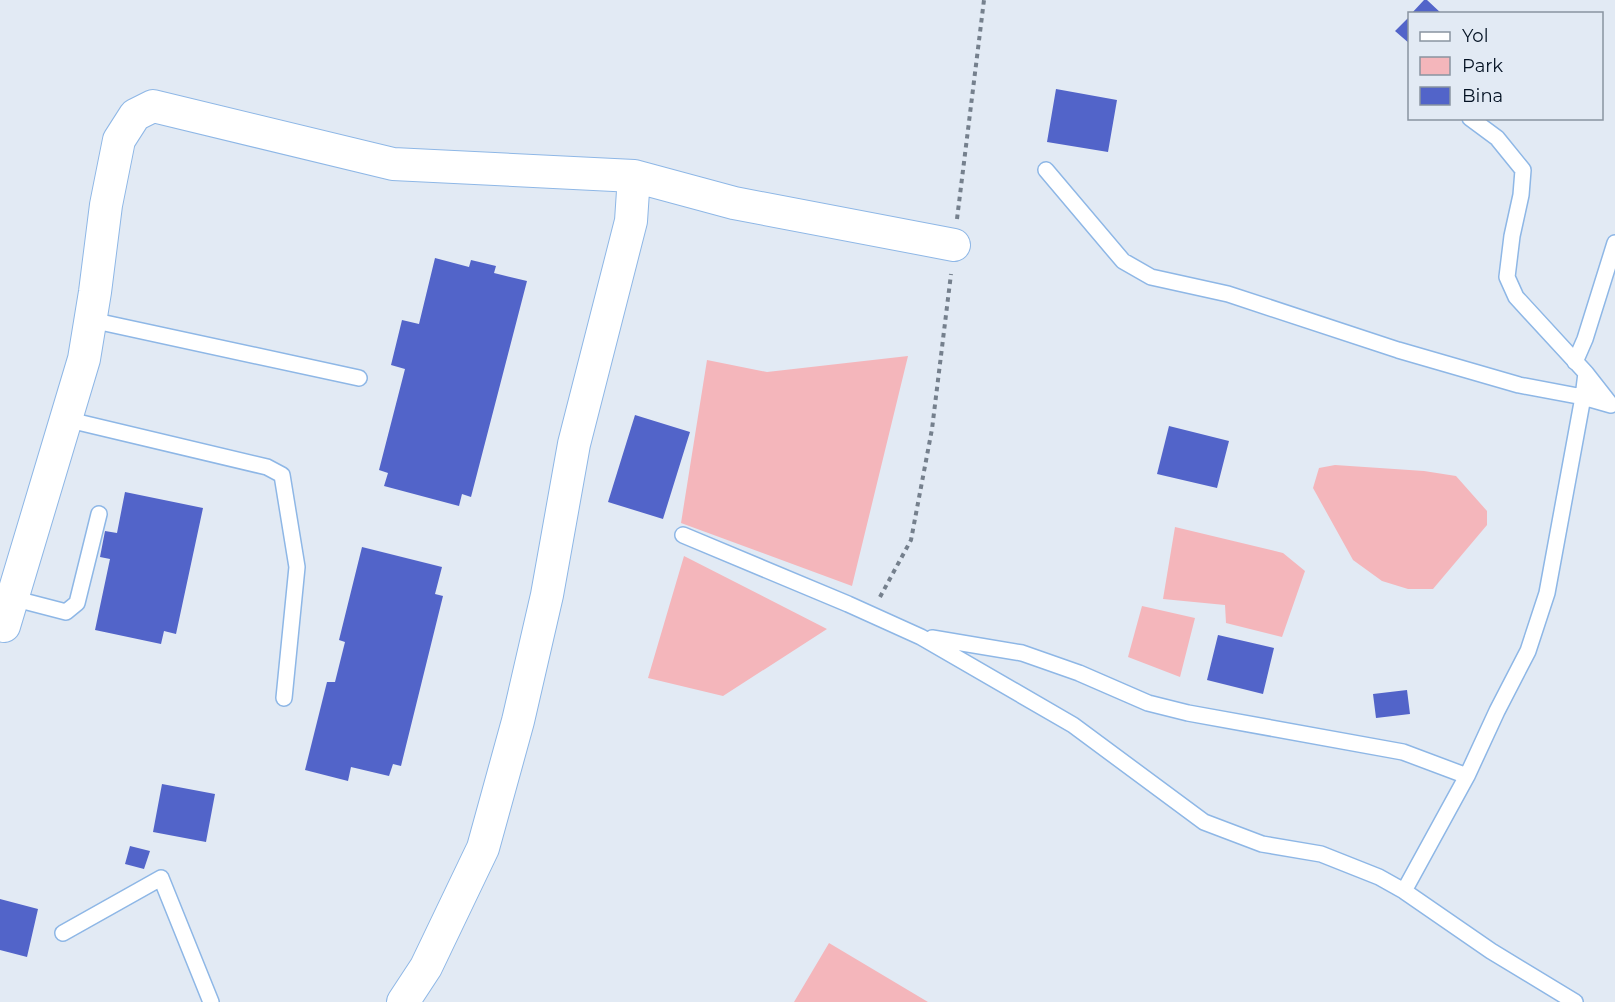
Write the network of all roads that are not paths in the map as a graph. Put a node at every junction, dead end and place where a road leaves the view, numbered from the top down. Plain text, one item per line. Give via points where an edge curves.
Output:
1 (1473, 120) edge
2 (1046, 170) dead end
3 (634, 176) junction
4 (1615, 243) edge
5 (954, 245) road end
6 (90, 320) junction
7 (1575, 362) junction
8 (1586, 373) junction
9 (359, 378) dead end
10 (1583, 397) junction
11 (1613, 407) edge
12 (65, 419) junction
13 (99, 514) dead end
14 (683, 535) dead end
15 (5, 607) edge
16 (921, 637) junction
17 (284, 698) dead end
18 (1467, 776) junction
19 (1404, 891) junction
20 (63, 933) dead end
21 (211, 1002) edge
22 (403, 1002) edge
23 (1575, 1002) edge

1 - 7 lane via 1497,138 1523,170 1507,277 1516,297
2 - 10 lane via 1123,261 1151,277 1228,294 1519,385
3 - 5 street via 734,203
3 - 6 street via 393,164 153,106 135,115 119,140
3 - 22 street via 631,221 574,444 547,595 483,848 426,967
4 - 7 lane
6 - 9 lane
6 - 12 street via 84,359
7 - 8 lane
8 - 10 lane
8 - 11 lane
10 - 11 lane
10 - 18 lane via 1547,593 1528,651
12 - 15 street
12 - 17 lane via 267,467 282,476 297,567
13 - 15 lane via 77,603 66,612
14 - 16 lane
16 - 18 lane via 1022,653 1148,703 1403,752
16 - 19 lane via 1073,725 1204,822 1262,844 1321,854
18 - 19 lane
19 - 23 lane
20 - 21 lane via 161,878

